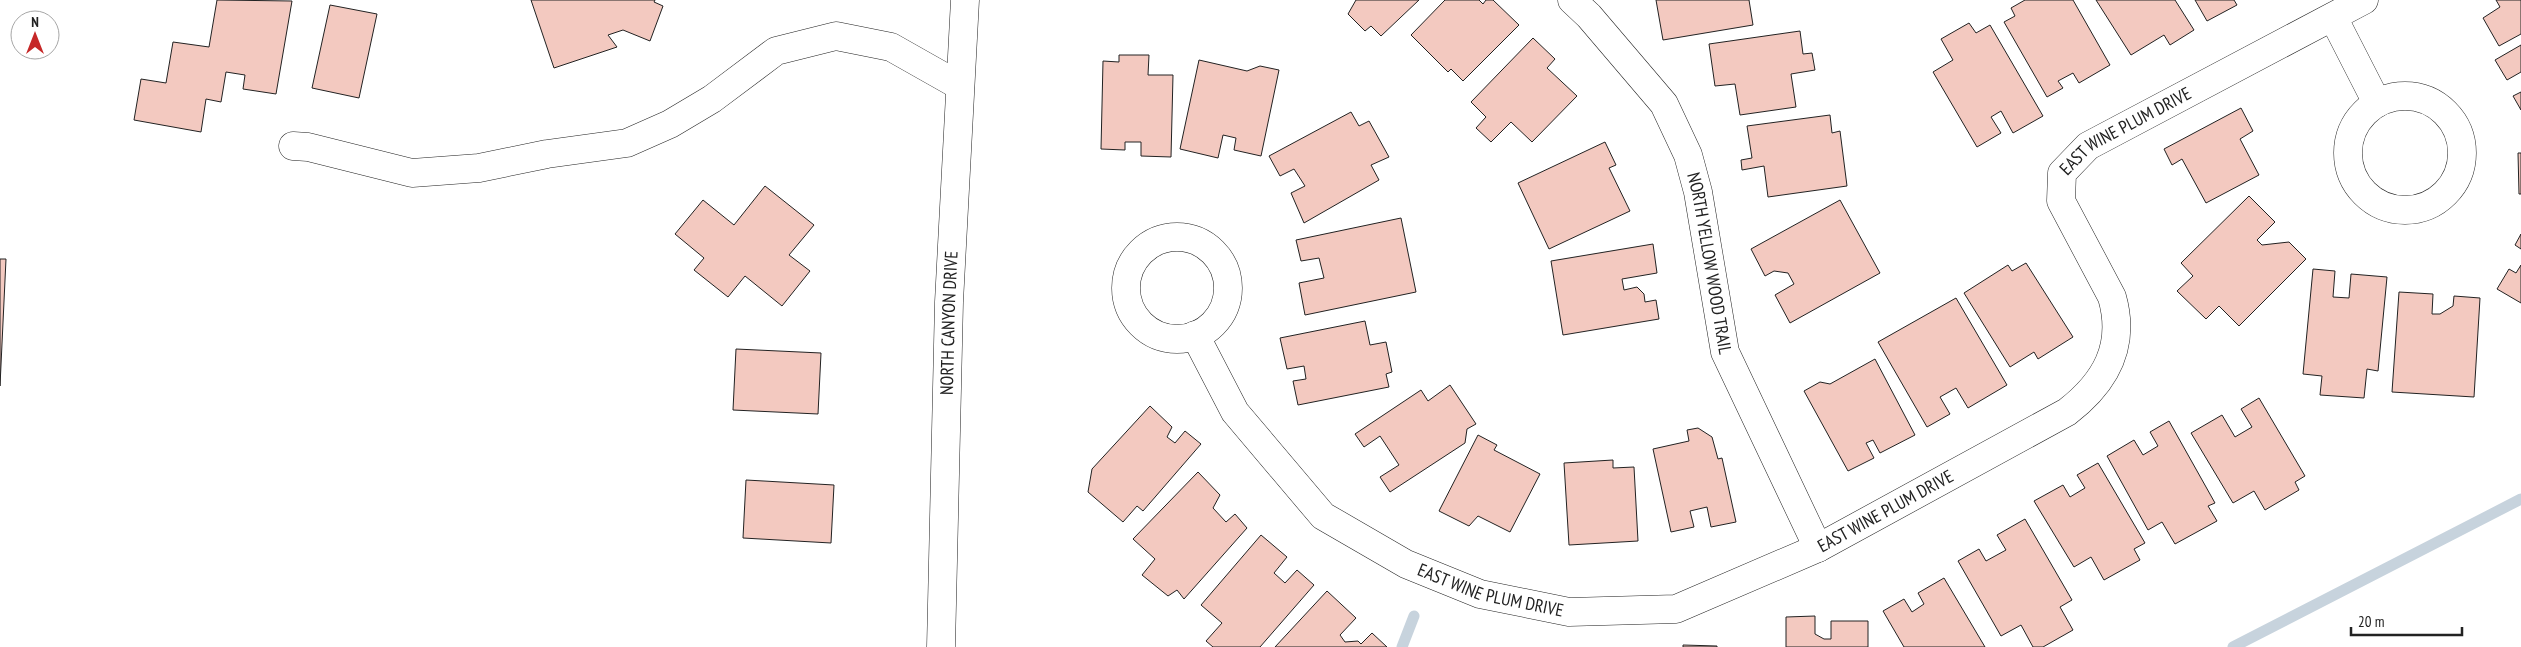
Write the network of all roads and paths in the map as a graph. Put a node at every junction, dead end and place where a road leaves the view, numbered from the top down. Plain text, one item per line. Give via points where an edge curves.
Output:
1 (965, 0) edge
2 (1572, 0) edge
3 (2364, 0) edge
4 (2333, 17) junction
5 (960, 86) junction
6 (2377, 103) junction
7 (293, 146) dead end
8 (1195, 336) dead end
9 (1818, 548) junction
10 (941, 647) edge

1 - 5 street, NORTH CANYON DRIVE
2 - 9 street, NORTH YELLOW WOOD TRAIL via 1664,104 1688,155 1698,192 1725,352
3 - 4 street, EAST WINE PLUM DRIVE
4 - 6 street
4 - 9 street, EAST WINE PLUM DRIVE via 2088,146 2062,173 2060,201 2112,297 2116,311 2109,366 2085,398 2067,412
5 - 7 street via 891,47 836,36 776,51 712,99 670,124 627,143 479,168 412,173
5 - 10 street, NORTH CANYON DRIVE via 949,302
6 - 6 street via 2362,115 2351,132 2347,152 2350,171 2360,189 2374,202 2393,210 2413,210 2432,204 2448,192 2457,179 2462,163 2458,132 2439,107 2424,99 2392,97
8 - 9 street, EAST WINE PLUM DRIVE via 1235,412 1323,516 1406,564 1480,594 1569,612 1676,609

